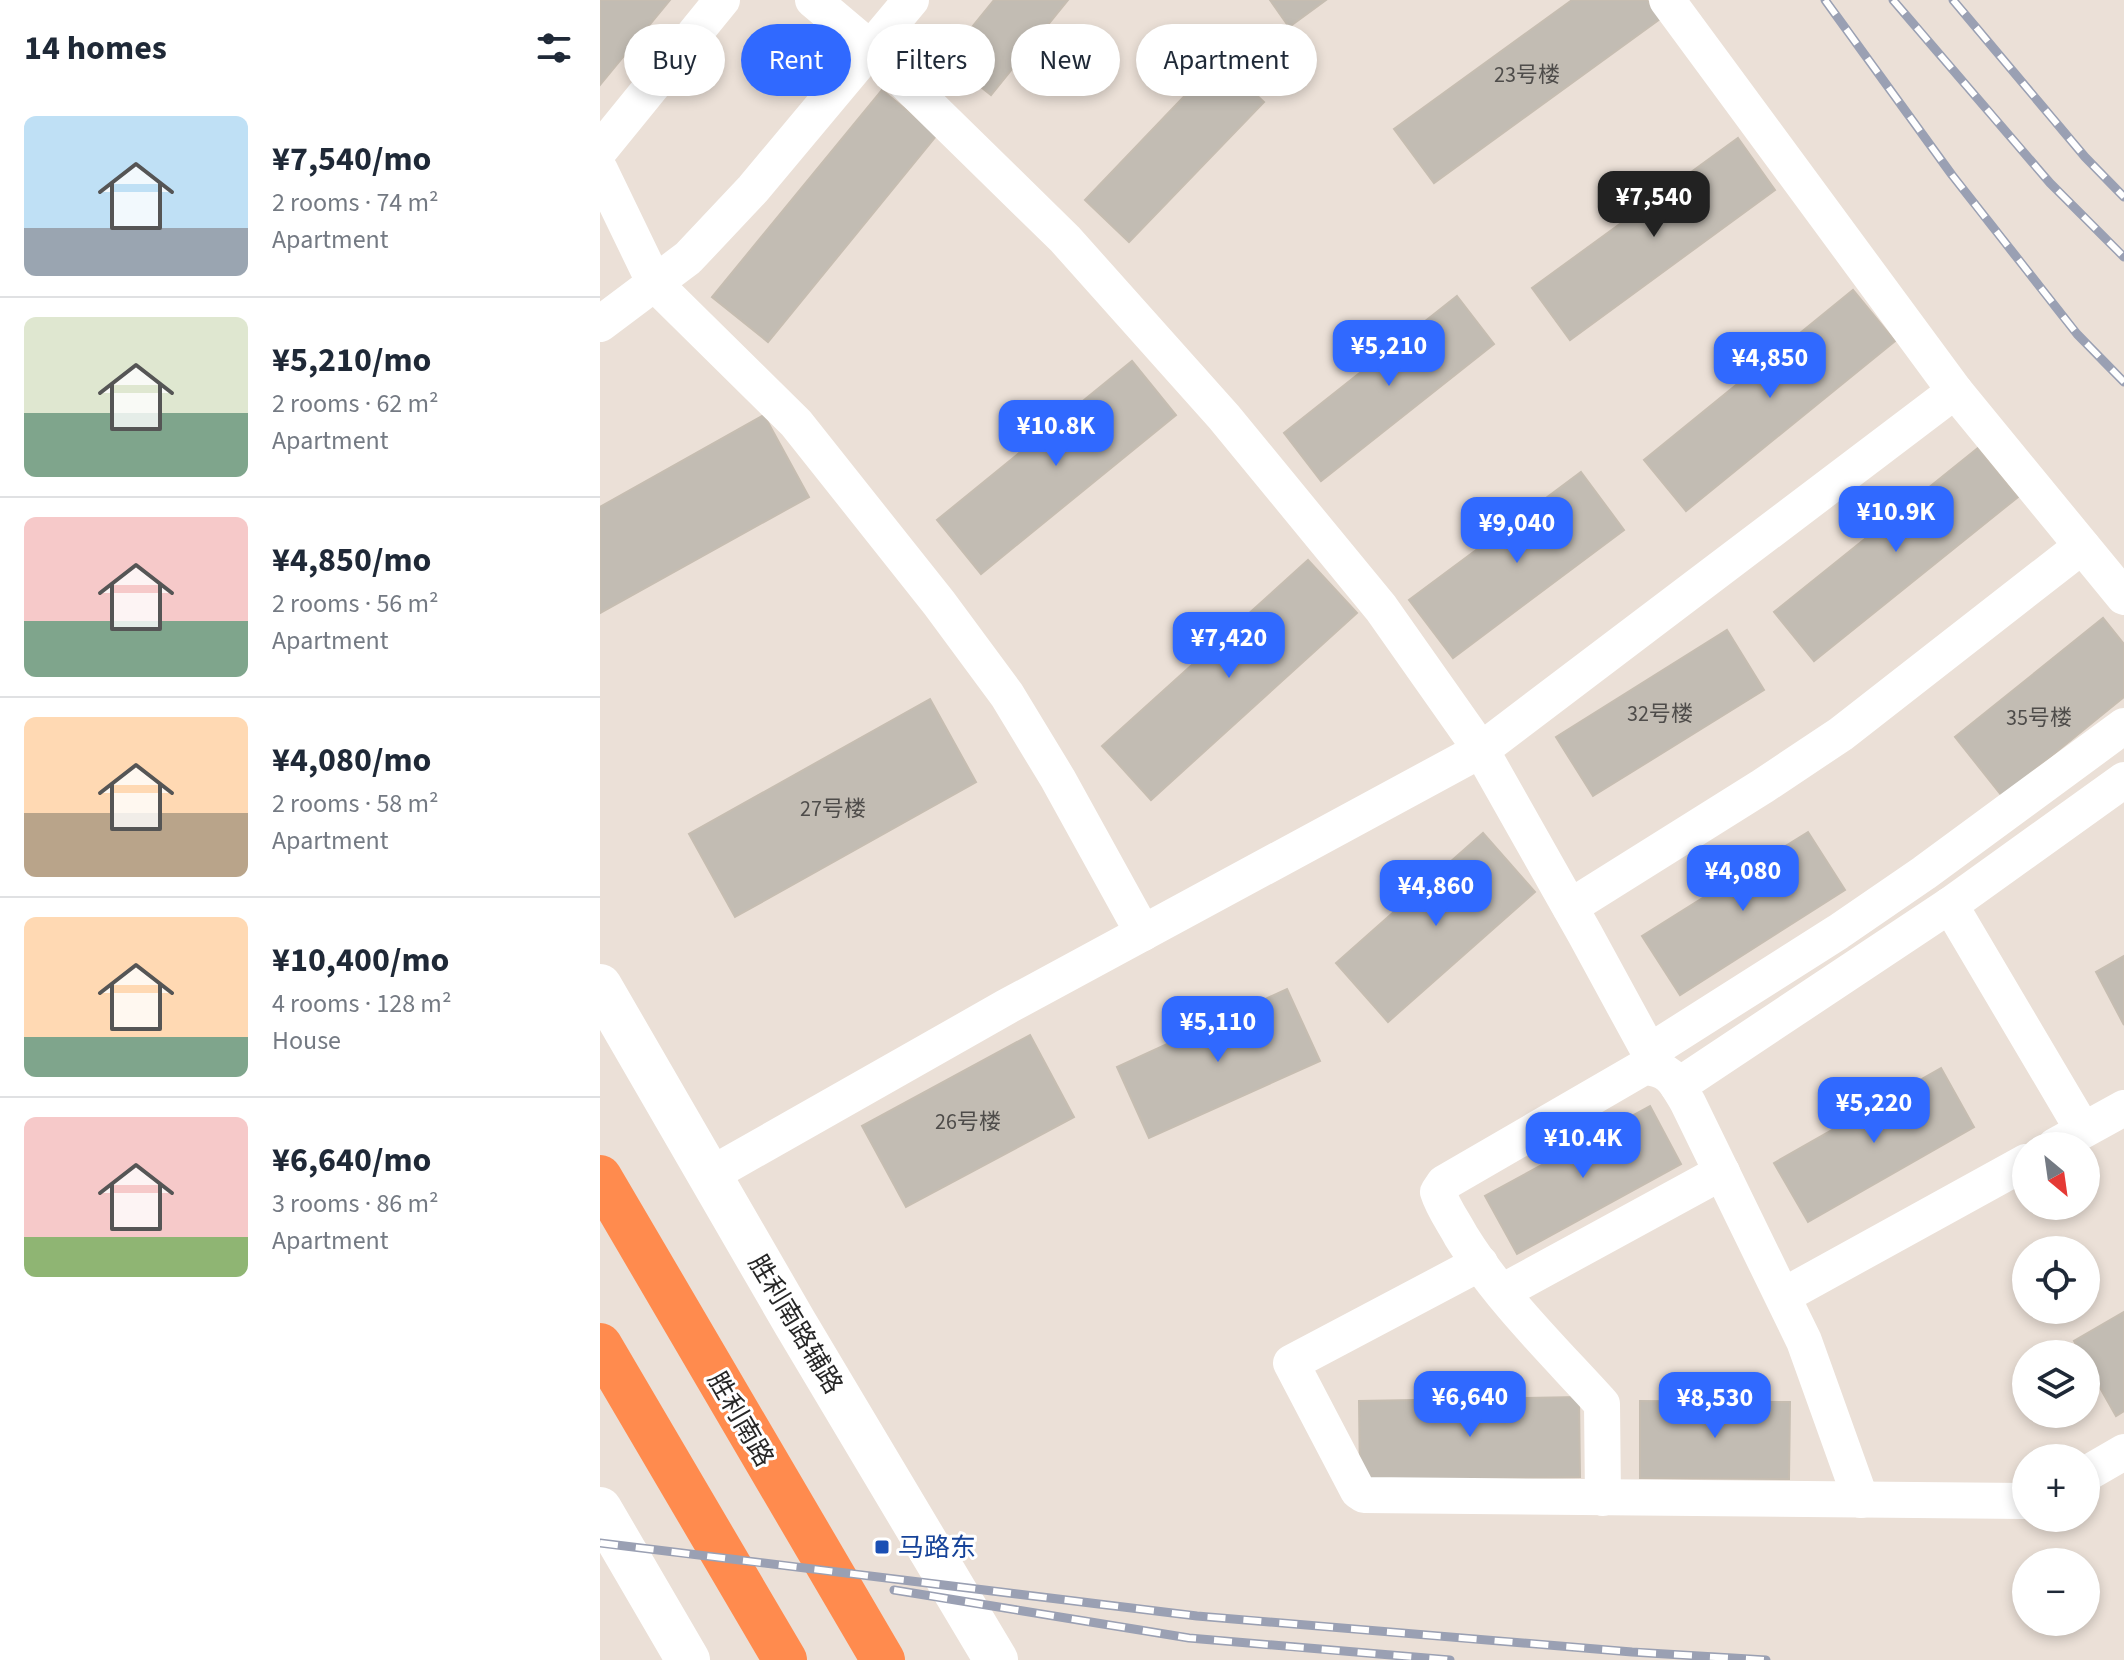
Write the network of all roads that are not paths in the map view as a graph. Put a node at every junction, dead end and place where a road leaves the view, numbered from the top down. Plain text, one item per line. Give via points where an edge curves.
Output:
1 (722, 0) edge
2 (813, 0) edge
3 (911, 0) edge
4 (1667, 0) edge
5 (890, 24) edge
6 (867, 45) edge
7 (867, 52) edge
8 (919, 96) edge
9 (600, 150) edge
10 (600, 170) edge
11 (655, 284) junction
12 (600, 324) edge
13 (1955, 391) junction
14 (2082, 546) junction
15 (2124, 597) edge
16 (2124, 726) edge
17 (1481, 750) junction
18 (2124, 780) edge
19 (1950, 905) junction
20 (1570, 907) junction
21 (1143, 933) junction
22 (600, 986) edge
23 (1662, 1069) junction
24 (2124, 1108) edge
25 (2066, 1132) edge
26 (2080, 1132) edge
27 (2012, 1170) edge
28 (1722, 1172) junction
29 (710, 1175) junction
30 (600, 1177) edge
31 (1480, 1263) junction
32 (1502, 1292) junction
33 (1783, 1296) junction
34 (600, 1345) edge
35 (2124, 1452) edge
36 (2100, 1466) edge
37 (1603, 1498) junction
38 (1861, 1500) junction
39 (2012, 1501) edge
40 (600, 1509) edge
41 (688, 1660) edge
42 (785, 1660) edge
43 (883, 1660) edge
44 (996, 1660) edge

1 - 9 street
2 - 6 street
3 - 5 street
4 - 13 street
7 - 11 street via 753,189 688,258
8 - 17 street via 1065,239 1224,417 1381,608
10 - 11 street
11 - 12 street
11 - 21 street via 796,423 939,603 1007,695
13 - 14 street
13 - 17 street
14 - 15 street
14 - 20 street via 1841,734
16 - 23 street via 1838,932
17 - 20 street
17 - 21 street
18 - 19 street
19 - 23 street
19 - 25 street
20 - 23 street
21 - 29 street
22 - 29 main road, 胜利南路辅路
23 - 28 street via 1688,1103
23 - 31 street via 1644,1067 1444,1183 1438,1192 1442,1204
24 - 26 street
27 - 33 street
28 - 32 street
28 - 33 street
29 - 44 main road, 胜利南路辅路
30 - 43 highway, 胜利南路
31 - 32 street
31 - 37 street via 1291,1363 1364,1495
32 - 37 street via 1602,1404
33 - 38 street
34 - 42 highway
35 - 36 street
37 - 38 street
38 - 39 street
40 - 41 main road

